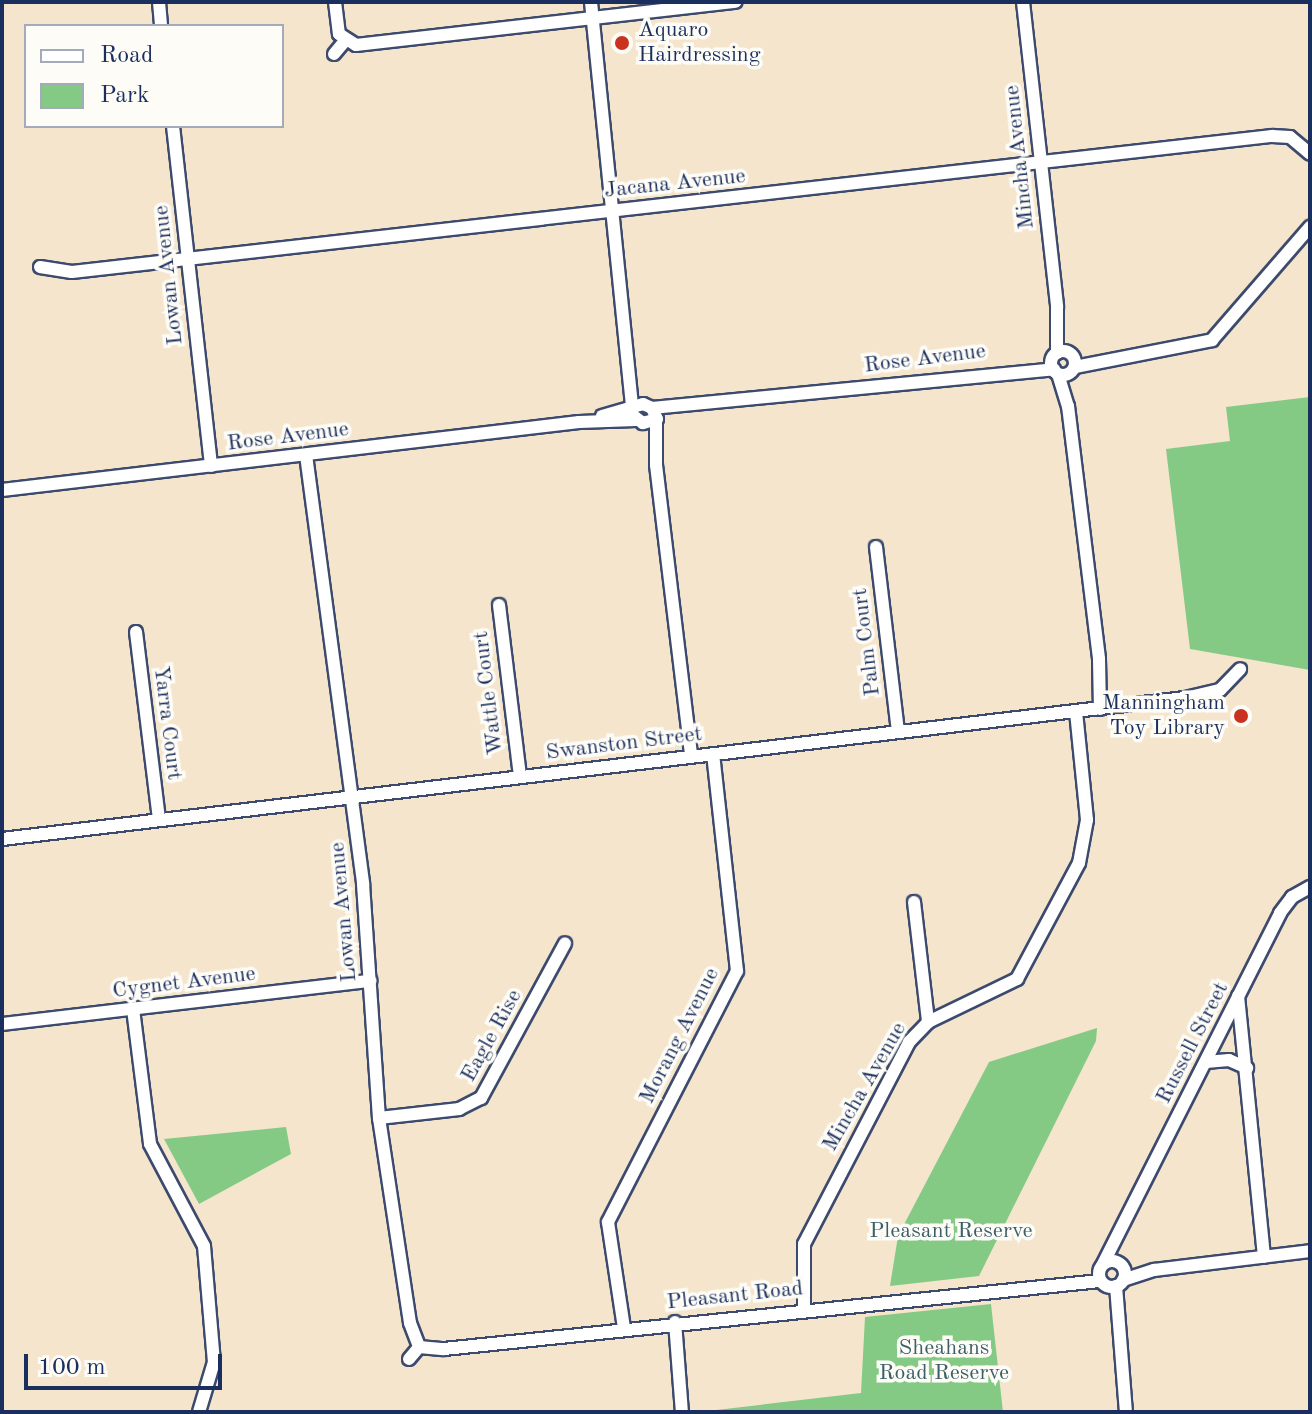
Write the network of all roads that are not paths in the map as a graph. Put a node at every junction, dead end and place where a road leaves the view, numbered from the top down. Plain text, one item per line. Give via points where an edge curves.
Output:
1 (159, 2) edge
2 (335, 2) edge
3 (591, 2) edge
4 (736, 2) edge
5 (1023, 2) edge
6 (593, 18) junction
7 (161, 24) edge
8 (345, 41) junction
9 (334, 54) dead end
10 (173, 128) edge
11 (1310, 154) edge
12 (1041, 162) junction
13 (614, 211) junction
14 (1310, 227) edge
15 (1305, 238) edge
16 (188, 259) junction
17 (40, 267) dead end
18 (1064, 363) junction
19 (644, 413) junction
20 (306, 455) junction
21 (211, 466) junction
22 (2, 490) edge
23 (876, 547) dead end
24 (499, 605) dead end
25 (136, 632) dead end
26 (1240, 669) dead end
27 (1105, 708) junction
28 (1076, 712) junction
29 (898, 732) junction
30 (713, 754) junction
31 (691, 756) junction
32 (520, 777) junction
33 (351, 797) junction
34 (159, 819) junction
35 (2, 839) edge
36 (1310, 887) edge
37 (914, 902) dead end
38 (565, 943) dead end
39 (370, 981) junction
40 (1238, 996) junction
41 (133, 1009) junction
42 (928, 1022) junction
43 (2, 1024) edge
44 (1206, 1062) junction
45 (1247, 1068) junction
46 (379, 1118) junction
47 (1310, 1251) edge
48 (1269, 1256) junction
49 (1111, 1274) junction
50 (804, 1309) junction
51 (671, 1322) junction
52 (619, 1328) junction
53 (419, 1347) junction
54 (409, 1359) dead end
55 (199, 1412) edge
56 (682, 1412) edge
57 (1126, 1412) edge

1 - 7 street
2 - 8 street
3 - 6 street
4 - 6 street
5 - 12 street, Mincha Avenue
6 - 8 street via 363,45
6 - 13 street
8 - 9 street
10 - 16 street, Lowan Avenue
11 - 12 street, Jacana Avenue via 1290,137 1272,136
12 - 13 street, Jacana Avenue
12 - 18 street, Mincha Avenue
13 - 16 street, Jacana Avenue
13 - 19 street via 631,359
14 - 15 street, Rose Avenue
15 - 18 street, Rose Avenue via 1212,340
16 - 17 street, Jacana Avenue via 72,272
16 - 21 street, Lowan Avenue
18 - 19 street, Rose Avenue
18 - 27 street, Mincha Avenue
19 - 20 street, Rose Avenue
19 - 31 street via 656,465
20 - 21 street, Rose Avenue
20 - 33 street, Lowan Avenue
21 - 22 street, Rose Avenue
23 - 29 street, Palm Court
24 - 32 street, Wattle Court
25 - 34 street, Yarra Court
26 - 27 street, Swanston Street via 1231,684 1207,694
27 - 28 street, Swanston Street
28 - 29 street, Swanston Street
28 - 42 street, Mincha Avenue via 1087,820 1079,863 1017,979
29 - 30 street, Swanston Street
30 - 31 street, Swanston Street
30 - 52 street, Morang Avenue via 737,971 611,1212 608,1230
31 - 32 street, Swanston Street
32 - 33 street, Swanston Street
33 - 34 street, Swanston Street
33 - 39 street, Lowan Avenue
34 - 35 street, Swanston Street
36 - 40 street, Russell Street via 1285,905
37 - 42 street
38 - 46 street, Eagle Rise via 481,1098 459,1109
39 - 41 street, Cygnet Avenue
39 - 46 street, Lowan Avenue
40 - 44 street, Russell Street
40 - 45 street
41 - 43 street, Cygnet Avenue
41 - 55 street via 150,1144 204,1246 214,1362
42 - 50 street, Mincha Avenue via 909,1042 808,1234 800,1254
44 - 45 street via 1229,1060
44 - 49 street, Russell Street via 1123,1227
45 - 48 street
46 - 53 street, Lowan Avenue via 410,1323
47 - 48 street, Pleasant Road
48 - 49 street, Pleasant Road
49 - 50 street, Pleasant Road
49 - 57 street
50 - 51 street, Pleasant Road
51 - 52 street, Pleasant Road
51 - 56 street
52 - 53 street, Pleasant Road via 444,1349
53 - 54 street

